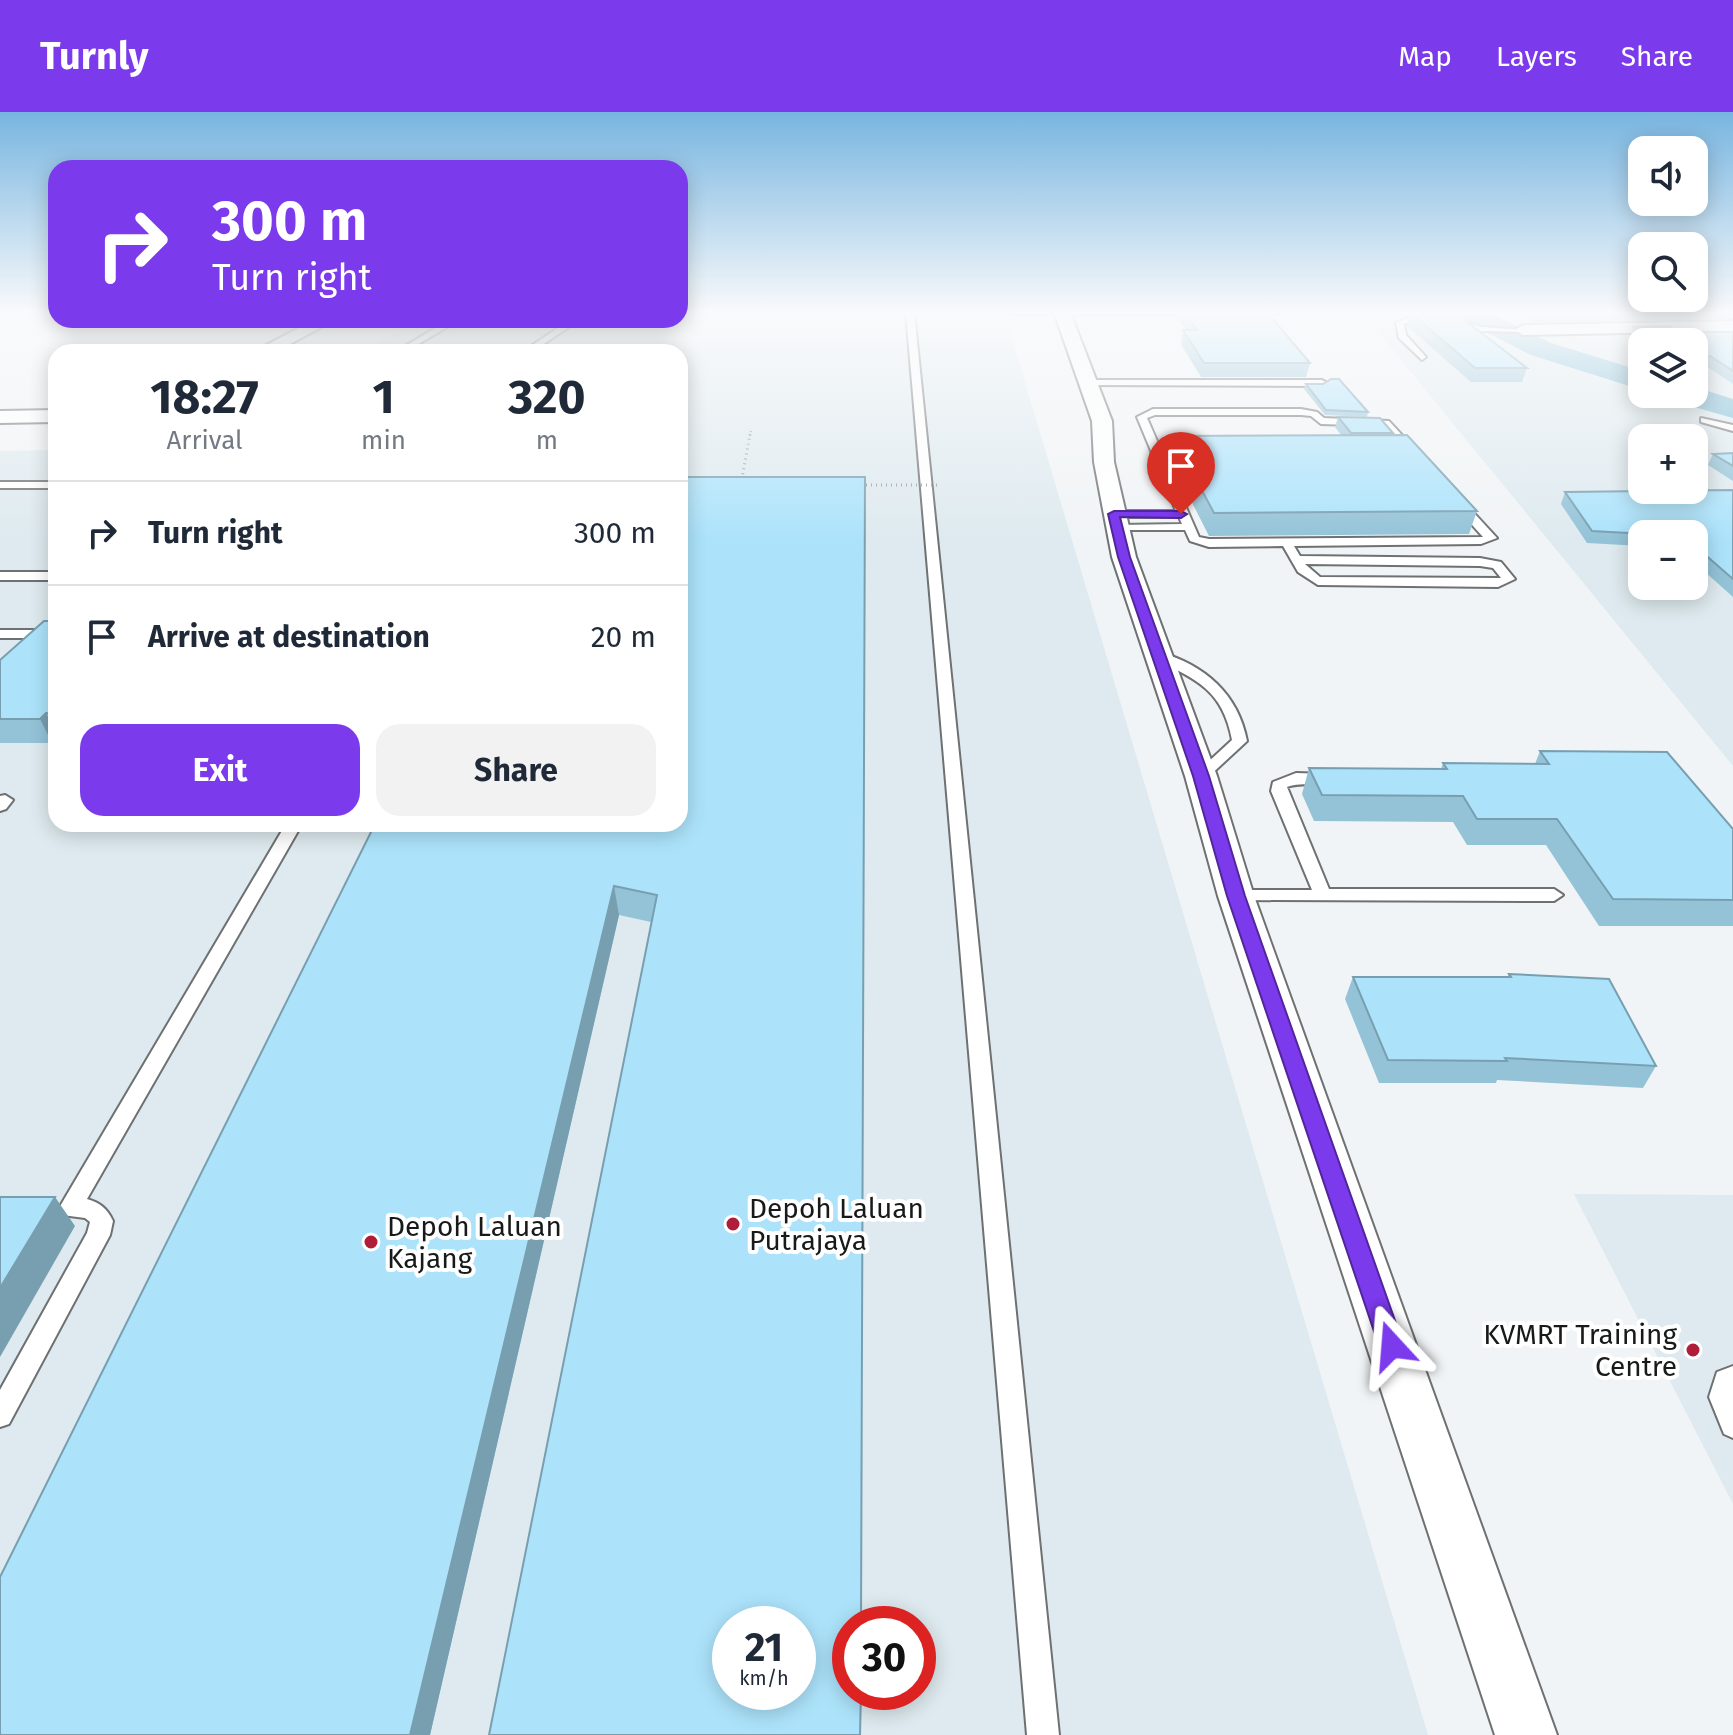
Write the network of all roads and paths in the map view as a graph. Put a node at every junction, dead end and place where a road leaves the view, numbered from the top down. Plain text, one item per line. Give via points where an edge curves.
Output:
1 (917, 388) edge
2 (1091, 388) edge
3 (48, 416) edge
4 (0, 417) edge
5 (1704, 420) dead end
6 (1321, 421) junction
7 (1733, 428) edge
8 (751, 431) dead end
9 (1330, 432) edge
10 (1397, 450) edge
11 (1411, 450) junction
12 (1156, 451) junction
13 (1171, 451) edge
14 (0, 485) edge
15 (48, 485) edge
16 (729, 485) edge
17 (741, 485) junction
18 (751, 485) edge
19 (858, 485) edge
20 (940, 485) dead end
21 (1181, 514) junction
22 (1116, 521) junction
23 (1186, 527) junction
24 (1286, 542) junction
25 (1297, 560) junction
26 (0, 576) edge
27 (48, 576) edge
28 (0, 634) edge
29 (48, 634) edge
30 (48, 638) edge
31 (38, 646) edge
32 (1341, 779) edge
33 (289, 832) edge
34 (1323, 895) junction
35 (1554, 895) dead end
36 (1236, 896) junction
37 (42, 1208) edge
38 (70, 1208) junction
39 (1733, 1378) edge
40 (0, 1415) edge
41 (1733, 1425) edge
42 (1043, 1735) edge
43 (1526, 1735) edge

1 - 42 lane
2 - 22 street via 1102,421
3 - 4 street
5 - 7 lane
6 - 9 lane
6 - 11 lane via 1386,423
6 - 12 lane via 1301,412 1147,413 1142,417
8 - 17 path
10 - 11 lane
11 - 24 lane via 1491,538
12 - 13 lane
12 - 21 lane
14 - 15 lane
16 - 17 path
17 - 18 path
19 - 20 path, bridge
21 - 22 lane
21 - 23 lane
22 - 23 lane
22 - 36 street
23 - 24 lane via 1201,542
24 - 25 lane
25 - 25 lane via 1310,578 1326,582 1509,579 1497,565 1480,562
26 - 27 lane
28 - 29 lane
30 - 31 lane
32 - 34 lane via 1296,778 1279,785
33 - 38 lane
34 - 35 lane
34 - 36 lane
36 - 43 street
37 - 38 lane
38 - 40 lane via 96,1212 102,1221 98,1235
39 - 41 lane via 1720,1391

